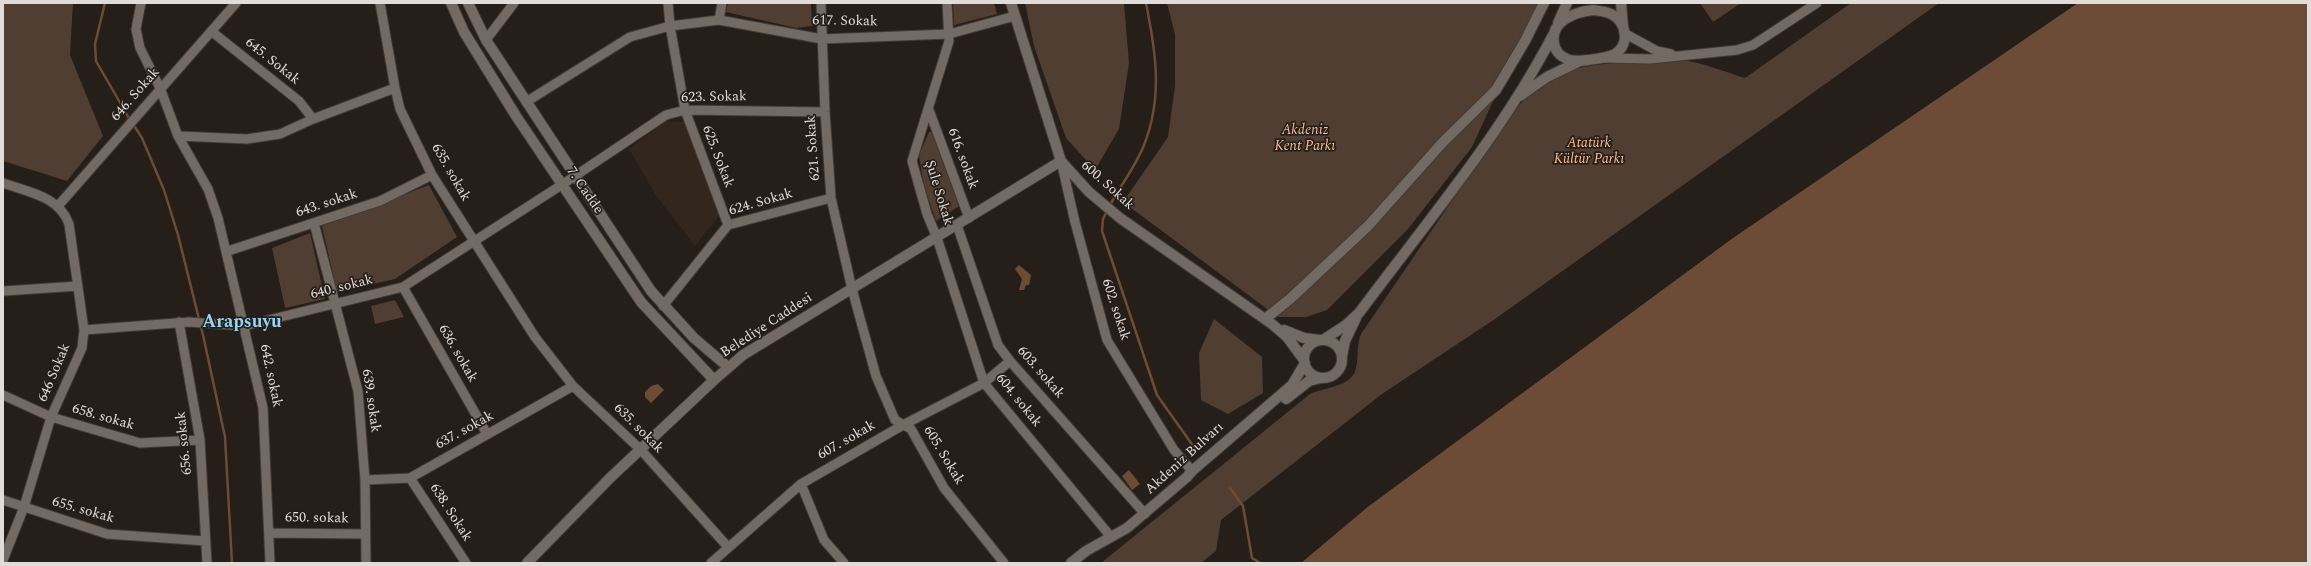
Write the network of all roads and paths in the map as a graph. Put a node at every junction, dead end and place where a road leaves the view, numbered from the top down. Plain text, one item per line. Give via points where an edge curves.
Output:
1 (141, 3) edge
2 (236, 3) edge
3 (380, 3) edge
4 (451, 3) edge
5 (468, 3) edge
6 (514, 3) edge
7 (668, 3) edge
8 (722, 3) edge
9 (821, 3) edge
10 (947, 3) edge
11 (1011, 3) edge
12 (1544, 3) edge
13 (1567, 3) edge
14 (1621, 3) edge
15 (1817, 3) edge
16 (1015, 16) junction
17 (719, 20) junction
18 (670, 26) junction
19 (1624, 29) junction
20 (211, 31) junction
21 (1555, 31) junction
22 (948, 34) junction
23 (822, 39) junction
24 (486, 40) junction
25 (1678, 56) junction
26 (1605, 58) junction
27 (1578, 62) junction
28 (395, 88) junction
29 (157, 92) junction
30 (1517, 98) junction
31 (526, 102) junction
32 (685, 110) junction
33 (929, 110) junction
34 (825, 112) junction
35 (313, 119) junction
36 (178, 136) junction
37 (1061, 161) junction
38 (432, 175) junction
39 (575, 176) junction
40 (3, 183) edge
41 (563, 184) junction
42 (831, 198) junction
43 (58, 206) junction
44 (969, 218) junction
45 (314, 223) junction
46 (728, 225) junction
47 (958, 225) junction
48 (937, 238) junction
49 (474, 240) junction
50 (228, 251) junction
51 (78, 286) junction
52 (403, 287) junction
53 (852, 289) junction
54 (3, 291) edge
55 (335, 304) junction
56 (663, 306) junction
57 (1359, 313) junction
58 (1269, 321) junction
59 (184, 322) junction
60 (244, 326) junction
61 (84, 330) junction
62 (1322, 340) junction
63 (1342, 356) junction
64 (1010, 361) junction
65 (1304, 361) junction
66 (728, 367) junction
67 (1321, 378) junction
68 (714, 380) junction
69 (984, 383) junction
70 (572, 386) junction
71 (3, 395) edge
72 (51, 417) junction
73 (903, 425) junction
74 (487, 434) junction
75 (200, 440) junction
76 (641, 450) junction
77 (1190, 474) junction
78 (410, 478) junction
79 (365, 480) junction
80 (801, 484) junction
81 (3, 500) edge
82 (24, 507) junction
83 (1144, 514) junction
84 (270, 533) junction
85 (365, 534) junction
86 (1111, 537) junction
87 (205, 541) junction
88 (728, 547) junction
89 (3, 560) edge
90 (207, 563) edge
91 (270, 563) edge
92 (366, 563) edge
93 (466, 563) edge
94 (527, 563) edge
95 (711, 563) edge
96 (844, 563) edge
97 (1004, 563) edge
98 (1072, 563) edge

1 - 29 street via 136,29 137,39
2 - 20 street, 646. Sokak
3 - 28 street
4 - 41 main road, 7. Cadde via 464,32 516,116
5 - 24 main road, 7. Cadde
6 - 24 street
7 - 18 street, 625. Sokak
8 - 17 street
9 - 23 street, 621. Sokak
10 - 22 street
11 - 16 main road, 600. Sokak
12 - 58 main road via 1496,90 1443,142 1368,226
13 - 21 main road
14 - 19 main road
15 - 25 street via 1752,45 1735,51
16 - 22 street, 617. Sokak
16 - 37 main road, 600. Sokak
17 - 18 street, 617. Sokak
17 - 23 street, 617. Sokak
18 - 31 street, 617. Sokak via 630,37
18 - 32 street, 625. Sokak
19 - 21 main road via 1611,14 1593,10 1573,15 1560,23
19 - 25 street via 1657,51
19 - 26 main road via 1625,41 1621,48
20 - 29 street, 646. Sokak
20 - 35 street, 645. Sokak via 299,101
21 - 27 main road via 1558,52 1568,60
21 - 30 main road
22 - 23 street, 617. Sokak
22 - 33 street via 949,41
23 - 34 street, 621. Sokak
24 - 31 main road, 7. Cadde
25 - 26 street
26 - 27 main road
27 - 30 main road via 1547,77
28 - 35 street
28 - 38 street, 635. sokak via 400,109
29 - 36 street
29 - 43 street, 646. Sokak
30 - 57 main road
31 - 39 main road, 7. Cadde
32 - 34 street, 623. Sokak
32 - 39 street, 623. Sokak via 666,115
32 - 46 street, 625. Sokak
33 - 44 street, 616. sokak
33 - 48 street, Şule Sokak via 912,161 927,214
34 - 42 street, 621. Sokak
35 - 36 street via 295,129 264,138
36 - 50 street, 642. sokak via 208,189
37 - 44 main road, Belediye Caddesi
37 - 58 main road, 600. Sokak via 1088,192 1120,218
37 - 77 street, 602. sokak via 1074,222 1107,340
38 - 45 street, 643. sokak via 380,201
38 - 49 street, 635. sokak
39 - 41 street, 640. sokak
39 - 56 main road, 7. Cadde
40 - 43 street, 646 Sokak via 50,200
41 - 49 street, 640. sokak
41 - 68 main road, 7. Cadde via 641,302
42 - 46 street, 624. Sokak
42 - 53 street, 621. Sokak
43 - 51 street, 646 Sokak via 69,224
44 - 47 main road, Belediye Caddesi
45 - 50 street, 643. sokak
45 - 55 street, 639. sokak
46 - 56 street, 624. Sokak
47 - 48 main road, Belediye Caddesi
47 - 64 street, 603. sokak via 998,345
48 - 53 main road, Belediye Caddesi
48 - 69 street, 604. sokak
49 - 52 street, 640. sokak
49 - 70 street, 635. sokak via 535,337
50 - 60 street, 642. sokak
51 - 54 street
51 - 61 street, 646 Sokak
52 - 55 street, 640. sokak
52 - 74 street, 636. sokak
53 - 66 main road, Belediye Caddesi via 743,355
53 - 73 street, 605. Sokak via 876,376 895,420
55 - 60 street, 640. sokak
55 - 79 street, 639. sokak via 358,391
56 - 66 main road, 7. Cadde
57 - 62 main road via 1346,325
57 - 63 main road via 1345,341
58 - 62 main road via 1290,333
58 - 65 main road via 1292,342
59 - 60 street, 640. sokak
59 - 61 street, 640. sokak
59 - 75 street, 656. sokak
60 - 84 street, 642. sokak via 263,408
61 - 72 street, 646 Sokak via 82,348
62 - 63 main road via 1334,343
62 - 65 main road via 1308,347
63 - 67 main road via 1341,366 1335,374
64 - 69 street, 607. sokak
64 - 83 street, 603. sokak
65 - 67 main road via 1309,371
65 - 77 main road, Akdeniz Bulvarı via 1292,385
66 - 68 main road, Belediye Caddesi
67 - 77 main road via 1301,386 1194,474
68 - 76 main road, Belediye Caddesi
69 - 73 street, 607. sokak
69 - 86 street, 604. sokak
70 - 74 street, 637. sokak
70 - 76 street, 635. sokak
71 - 72 street, 658. sokak
72 - 75 street, 658. sokak via 140,443
72 - 82 street, 646 Sokak
73 - 80 street, 607. sokak
73 - 97 street, 605. Sokak via 911,429 944,488
74 - 78 street, 637. sokak
75 - 87 street, 656. sokak
76 - 88 street, 635. sokak
76 - 94 main road, Belediye Caddesi
77 - 83 main road, Akdeniz Bulvarı
78 - 79 street, 637. sokak
78 - 93 street, 638. Sokak
79 - 85 street, 639. sokak
80 - 88 street, 607. sokak
80 - 96 street via 824,540
81 - 82 street, 655. sokak
82 - 87 street, 655. sokak via 107,534
82 - 89 street, 646 Sokak
83 - 86 main road, Akdeniz Bulvarı
84 - 85 street, 650. sokak
84 - 91 street, 642. sokak
85 - 92 street, 639. sokak
86 - 98 main road, Akdeniz Bulvarı via 1086,551
87 - 90 street, 656. sokak
88 - 95 street, 607. sokak

